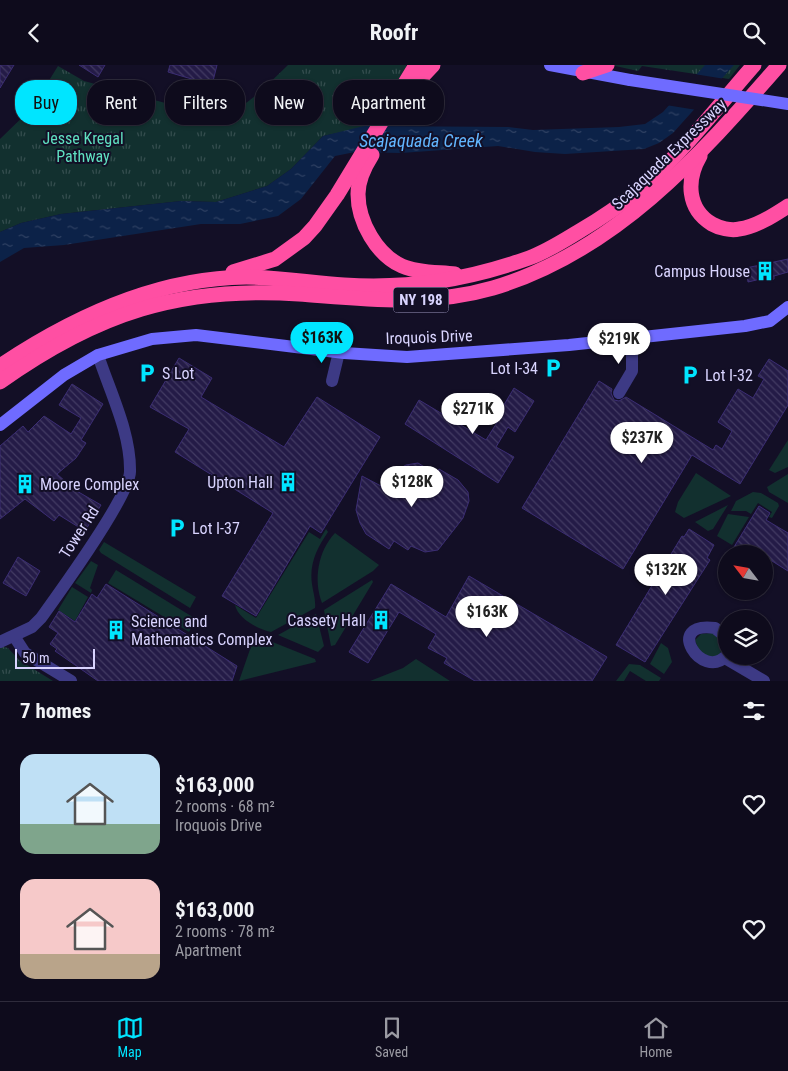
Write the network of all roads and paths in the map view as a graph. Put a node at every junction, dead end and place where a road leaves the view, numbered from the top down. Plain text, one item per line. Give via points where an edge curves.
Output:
1 (416, 65) edge
2 (433, 65) edge
3 (550, 65) edge
4 (607, 65) edge
5 (754, 65) edge
6 (779, 65) edge
7 (583, 73) junction
8 (409, 80) edge
9 (419, 80) edge
10 (788, 104) edge
11 (385, 125) edge
12 (706, 144) junction
13 (358, 169) junction
14 (788, 206) edge
15 (474, 275) junction
16 (195, 283) junction
17 (788, 307) edge
18 (632, 338) junction
19 (339, 352) junction
20 (98, 355) junction
21 (0, 366) edge
22 (332, 381) dead end
23 (0, 382) edge
24 (619, 393) dead end
25 (0, 425) edge
26 (718, 630) edge
27 (14, 635) junction
28 (0, 642) edge
29 (718, 664) edge
30 (739, 665) edge
31 (71, 681) edge
32 (764, 681) edge

1 - 8 highway
2 - 9 highway
3 - 7 street
4 - 7 highway
5 - 15 highway, Scajaquada Expressway / NY 198 via 667,164 615,208 564,241 531,257
6 - 12 highway, Scajaquada Expressway / NY 198
7 - 10 street, bridge
11 - 13 highway
12 - 14 highway via 694,166 690,192 698,213 705,220 716,226 739,229
12 - 23 highway, Scajaquada Expressway / NY 198 via 666,185 602,237 550,265 493,288 418,300 236,293 166,301 78,335 28,362
13 - 15 highway via 359,207 369,233 386,255 403,266 420,271
13 - 16 highway via 315,226 289,250 261,264
15 - 16 highway, Scajaquada Expressway / NY 198 via 418,285 346,285 246,277
16 - 21 highway, Scajaquada Expressway / NY 198 via 127,299 101,309 56,330
17 - 18 street, Iroquois Drive via 770,321 745,326
18 - 19 street, Iroquois Drive via 407,357
18 - 24 street via 632,367
19 - 20 street, Iroquois Drive via 196,335 152,339
19 - 22 street
20 - 25 street, Iroquois Drive via 64,375
20 - 27 street, Tower Rd via 121,423 130,462 128,483 41,618 32,627
26 - 29 street via 703,628 692,636 689,649 695,661 706,667
27 - 28 street, Tower Rd
27 - 31 street via 25,653
30 - 32 street

